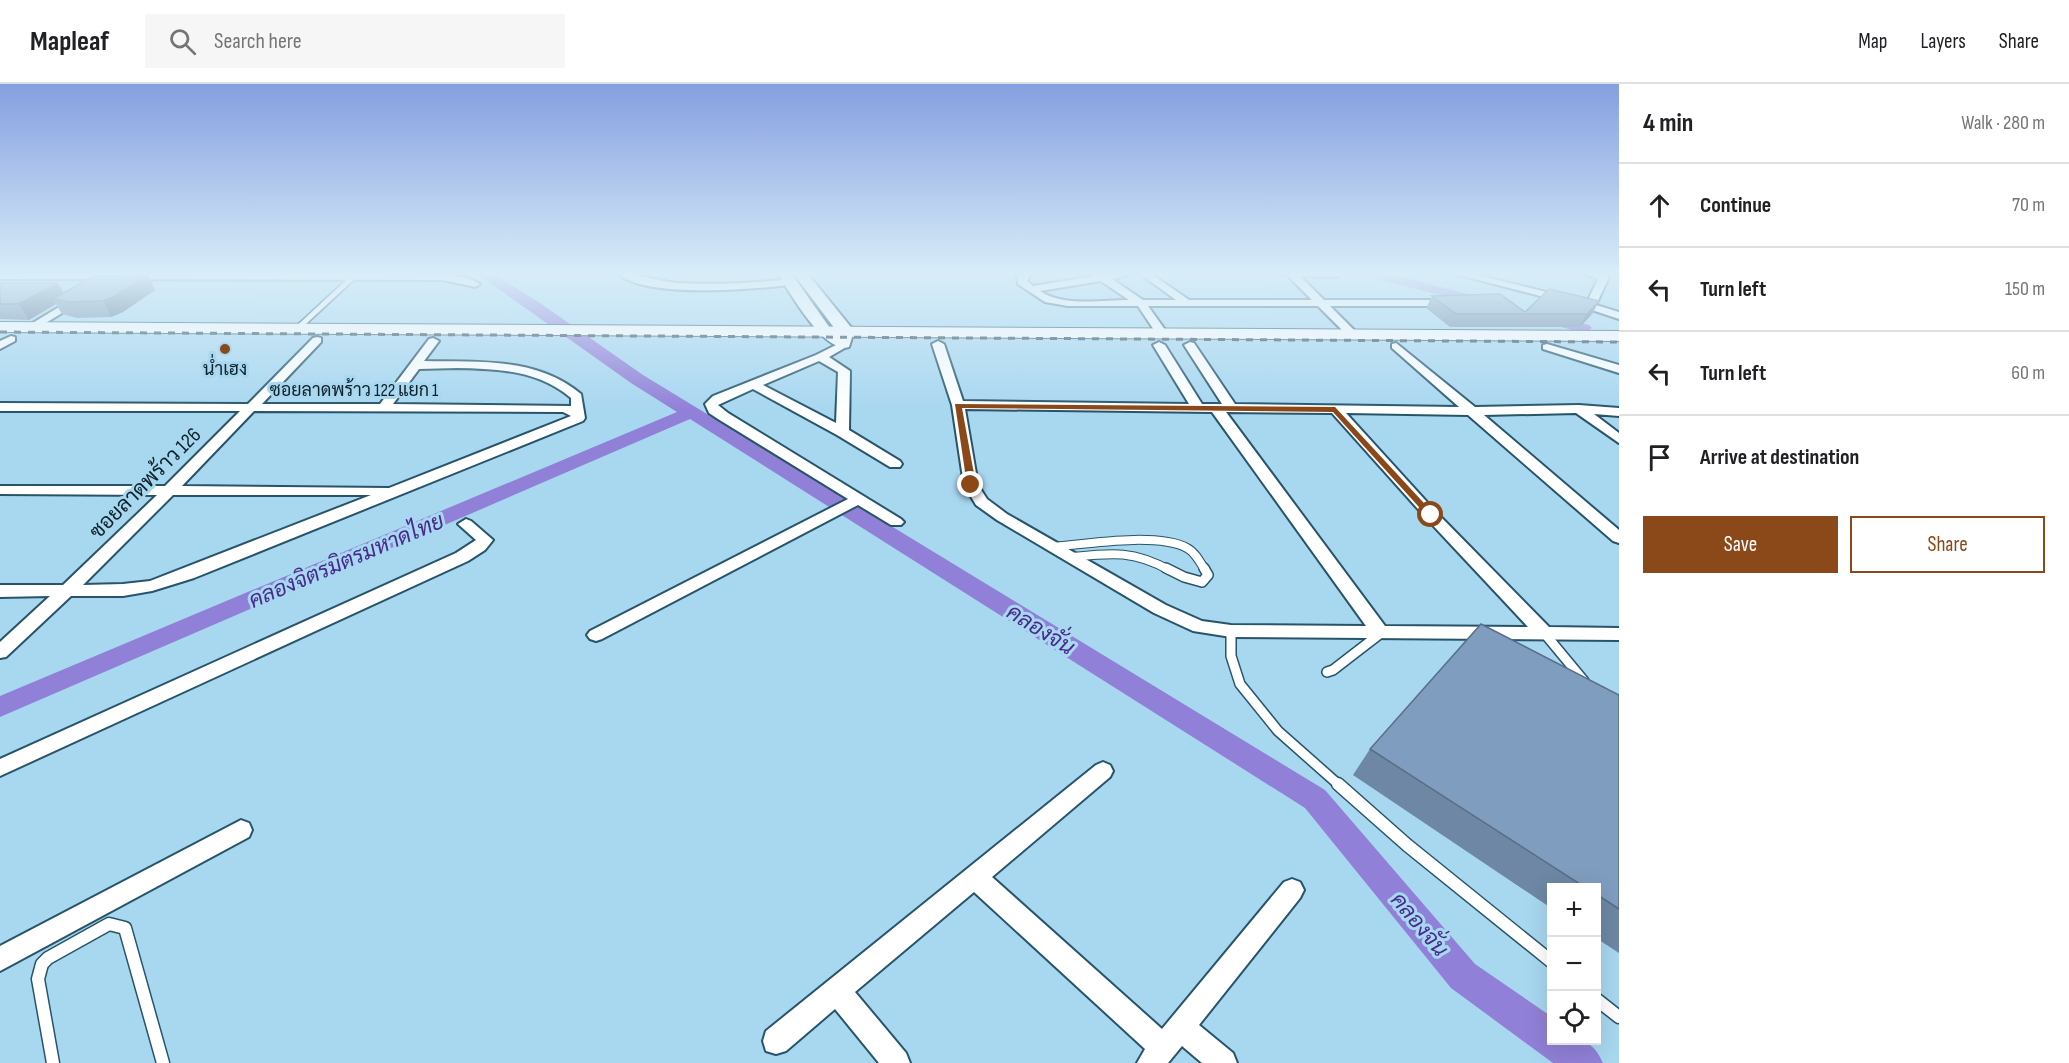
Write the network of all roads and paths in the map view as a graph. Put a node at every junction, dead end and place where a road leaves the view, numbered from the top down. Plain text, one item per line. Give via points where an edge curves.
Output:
1 (45, 319) edge
2 (308, 319) edge
3 (818, 319) edge
4 (830, 319) edge
5 (1150, 319) edge
6 (1336, 319) edge
7 (32, 327) junction
8 (298, 328) junction
9 (825, 331) junction
10 (1353, 335) junction
11 (564, 336) junction
12 (1619, 336) edge
13 (845, 337) junction
14 (3, 338) edge
15 (1161, 339) junction
16 (317, 340) junction
17 (433, 341) junction
18 (938, 344) junction
19 (1190, 345) junction
20 (1396, 346) junction
21 (1547, 347) junction
22 (1619, 348) edge
23 (820, 357) junction
24 (416, 365) junction
25 (1619, 369) edge
26 (753, 384) junction
27 (958, 405) junction
28 (0, 407) edge
29 (251, 408) junction
30 (383, 408) junction
31 (1197, 408) junction
32 (1224, 408) junction
33 (1335, 409) junction
34 (1579, 409) junction
35 (571, 410) junction
36 (1471, 411) junction
37 (1619, 412) edge
38 (842, 432) junction
39 (1619, 439) edge
40 (894, 464) dead end
41 (0, 490) edge
42 (171, 490) junction
43 (393, 491) junction
44 (857, 500) junction
45 (896, 522) dead end
46 (466, 525) dead end
47 (1619, 538) edge
48 (1051, 547) junction
49 (1070, 557) junction
50 (0, 591) edge
51 (67, 592) junction
52 (1232, 631) junction
53 (1381, 633) junction
54 (1545, 634) junction
55 (1619, 634) edge
56 (596, 635) dead end
57 (0, 652) edge
58 (1327, 672) dead end
59 (1596, 691) edge
60 (0, 768) edge
61 (1103, 771) dead end
62 (241, 830) dead end
63 (975, 877) junction
64 (1292, 890) dead end
65 (0, 959) edge
66 (1547, 959) edge
67 (837, 992) junction
68 (1601, 1003) edge
69 (1619, 1017) edge
70 (1181, 1027) junction
71 (776, 1041) dead end
72 (1157, 1056) edge
73 (53, 1063) edge
74 (163, 1063) edge
75 (896, 1063) edge
76 (1223, 1063) edge

1 - 7 street
2 - 8 lane
3 - 9 street
4 - 13 street
5 - 15 street
6 - 10 street
7 - 8 main road
7 - 14 main road
8 - 11 main road
9 - 11 main road via 587,330
9 - 13 main road
10 - 12 main road
10 - 15 main road
11 - 13 main road via 605,342
11 - 17 main road
13 - 15 main road
13 - 18 main road
13 - 23 street
14 - 16 main road
15 - 18 main road
15 - 19 main road
15 - 31 street
16 - 17 main road
16 - 29 street, ซอยลาดพร้าว 126
17 - 24 street
18 - 27 street
19 - 20 main road
19 - 32 street
20 - 21 main road
20 - 36 street
21 - 22 main road
21 - 25 street
23 - 26 street
23 - 38 street via 844,370
24 - 30 street
24 - 35 street via 531,369 571,389 577,397
26 - 38 street
26 - 44 street via 717,399 711,404 714,410
27 - 31 street
27 - 48 street via 971,485 981,502
28 - 29 street, ซอยลาดพร้าว 122 แยก 1
29 - 30 street, ซอยลาดพร้าว 122 แยก 1
29 - 42 street, ซอยลาดพร้าว 126
30 - 35 street, ซอยลาดพร้าว 122 แยก 1
31 - 32 street
32 - 33 street
32 - 53 street
33 - 36 street
33 - 54 street
34 - 36 street
34 - 37 street
34 - 39 street
35 - 43 street via 578,418
36 - 47 street
38 - 40 street
41 - 42 street
42 - 43 street
42 - 51 street, ซอยลาดพร้าว 126
43 - 51 street via 152,586
44 - 45 street
44 - 56 street
46 - 60 street via 484,540 462,556
48 - 49 street
48 - 49 lane via 1111,542 1174,544 1189,549 1208,574 1202,582 1185,580 1137,555 1121,553
49 - 52 street via 1199,627
50 - 51 street
51 - 57 street, ซอยลาดพร้าว 126
52 - 53 street
52 - 66 lane via 1231,656 1240,684 1278,731 1407,845
53 - 54 street
53 - 58 lane
54 - 55 street
54 - 59 lane via 1578,676
61 - 63 street
62 - 65 street
63 - 67 street
63 - 72 street
64 - 70 street
67 - 71 street
67 - 75 street
68 - 69 lane
70 - 72 street
70 - 76 street
73 - 74 lane via 39,972 48,958 109,924 125,928

